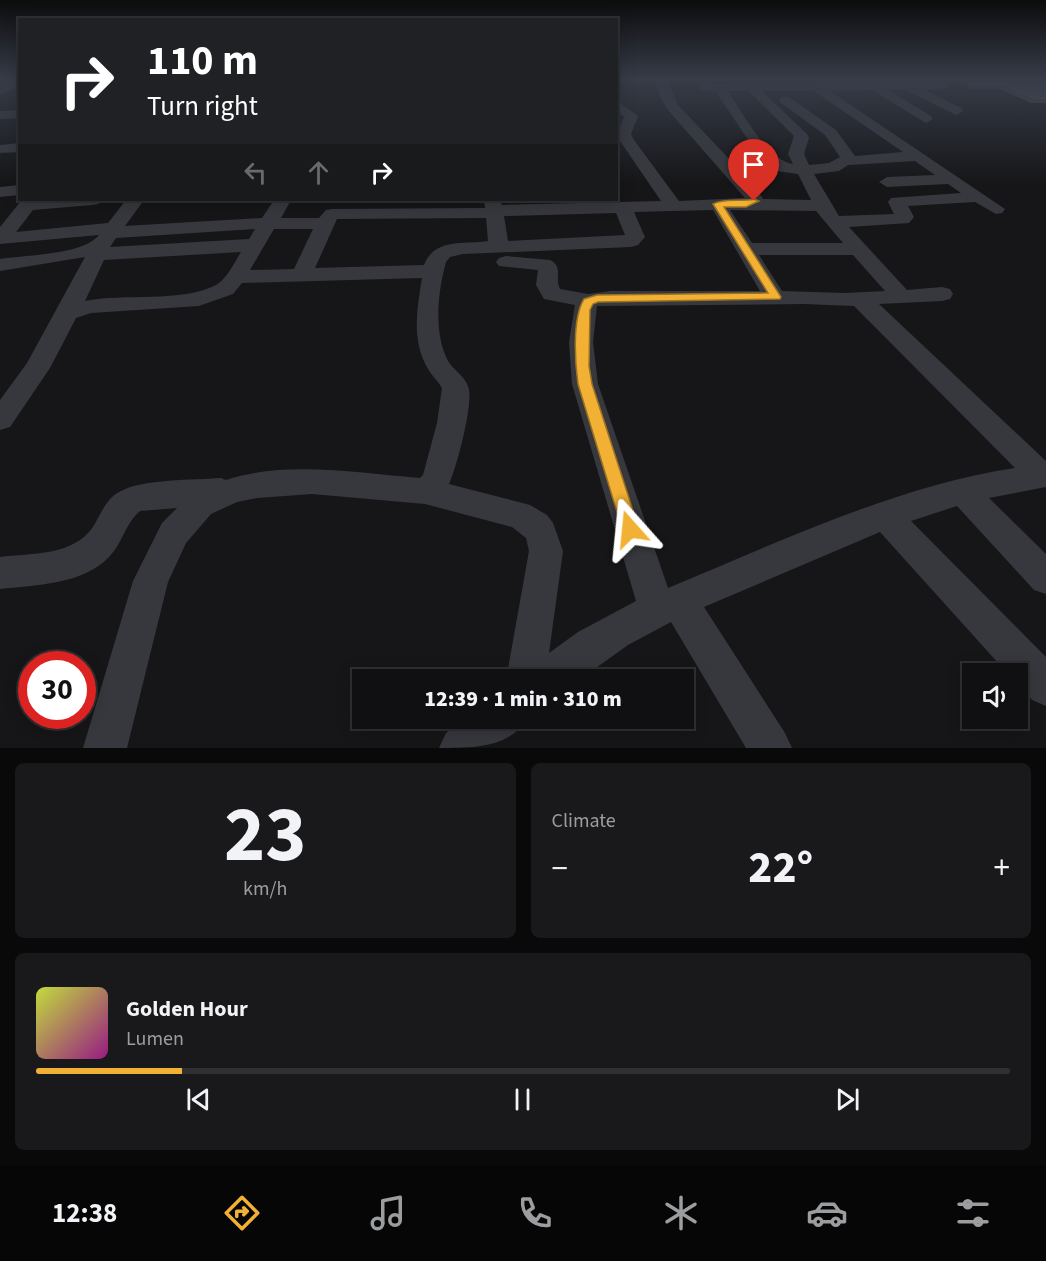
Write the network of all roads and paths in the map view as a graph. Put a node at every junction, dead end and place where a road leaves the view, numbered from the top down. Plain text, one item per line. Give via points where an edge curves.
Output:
1 (18, 114) edge
2 (628, 114) edge
3 (679, 114) edge
4 (737, 114) edge
5 (785, 114) edge
6 (803, 114) edge
7 (855, 114) edge
8 (918, 114) edge
9 (0, 115) edge
10 (926, 119) dead end
11 (18, 147) edge
12 (0, 149) edge
13 (917, 156) junction
14 (856, 160) junction
15 (803, 170) junction
16 (951, 179) junction
17 (887, 182) junction
18 (0, 192) edge
19 (18, 196) edge
20 (977, 197) junction
21 (24, 201) edge
22 (134, 201) edge
23 (281, 201) edge
24 (908, 201) junction
25 (590, 204) edge
26 (718, 204) junction
27 (746, 204) junction
28 (673, 205) junction
29 (416, 206) edge
30 (821, 206) junction
31 (493, 208) edge
32 (623, 208) junction
33 (996, 209) dead end
34 (833, 222) junction
35 (268, 223) junction
36 (325, 224) junction
37 (105, 240) junction
38 (254, 245) junction
39 (497, 246) junction
40 (746, 249) junction
41 (858, 249) junction
42 (0, 264) edge
43 (434, 271) junction
44 (302, 275) junction
45 (236, 277) junction
46 (942, 294) dead end
47 (776, 297) junction
48 (902, 297) junction
49 (860, 299) junction
50 (588, 301) junction
51 (67, 314) junction
52 (10, 395) edge
53 (0, 420) edge
54 (1044, 475) edge
55 (231, 491) junction
56 (425, 491) junction
57 (962, 491) junction
58 (885, 515) junction
59 (0, 573) edge
60 (1046, 578) edge
61 (668, 606) junction
62 (528, 669) edge
63 (559, 669) edge
64 (1046, 686) edge
65 (490, 729) edge
66 (105, 748) edge
67 (461, 748) edge
68 (770, 748) edge

1 - 9 street
2 - 28 street via 631,116 624,134 627,141
3 - 27 street via 754,196 754,201
4 - 15 street via 768,159 783,168
5 - 15 street via 802,138 796,154
6 - 14 street via 831,133 839,147
7 - 13 street
8 - 10 street
11 - 12 street
13 - 14 street
13 - 16 street
14 - 15 street via 840,162 833,168
14 - 17 street
15 - 30 street
16 - 17 street
16 - 20 street
17 - 24 street
18 - 19 street
20 - 24 street
20 - 33 street
21 - 37 street via 3,239
22 - 37 street
23 - 35 street
24 - 34 street via 897,202 903,219
25 - 31 street
25 - 32 street
26 - 27 street
26 - 28 street
26 - 40 street
27 - 30 street
28 - 32 street
29 - 31 street
29 - 36 street via 332,214
30 - 34 street
31 - 39 street
32 - 39 street via 635,237 631,241
34 - 41 street
35 - 36 street
35 - 37 street
35 - 38 street
36 - 44 street
37 - 38 street
37 - 42 street via 86,251
37 - 51 street
38 - 45 street
39 - 43 street via 441,253 435,260
39 - 50 street via 504,262 537,262 547,266 547,285 552,294
40 - 41 street
40 - 47 street
41 - 48 street
43 - 44 street
43 - 56 street via 427,333 439,367 457,391 435,482
44 - 45 street
45 - 51 street via 225,289 199,299 91,306
46 - 48 street
47 - 49 street
47 - 50 street
48 - 49 street
49 - 54 street
50 - 61 street via 583,332 585,384
51 - 52 street via 38,368
52 - 53 street
54 - 57 street
55 - 56 street via 257,484 312,482
55 - 59 street via 136,498 125,502 98,546 84,558
55 - 66 street via 200,505 169,543 151,581
56 - 62 street via 519,515 533,522 543,535 546,551
57 - 58 street
57 - 60 street
58 - 61 street
58 - 64 street
61 - 63 street via 620,628
61 - 68 street
65 - 67 street

